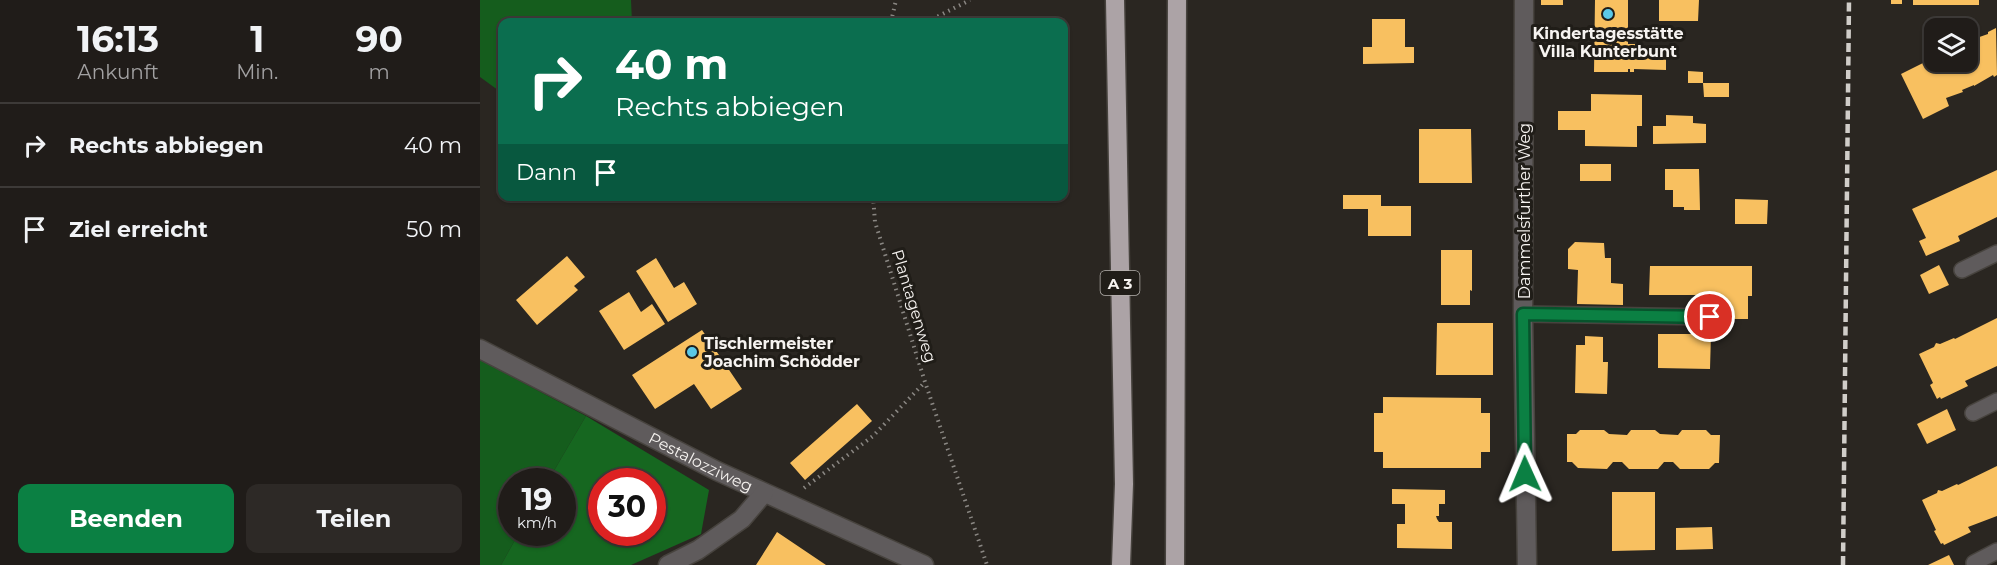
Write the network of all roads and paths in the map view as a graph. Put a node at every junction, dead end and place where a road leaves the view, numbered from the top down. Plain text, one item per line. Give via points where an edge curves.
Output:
1 (896, 0) edge
2 (970, 0) edge
3 (1115, 0) edge
4 (1177, 0) edge
5 (1524, 0) edge
6 (892, 18) edge
7 (935, 18) edge
8 (873, 201) edge
9 (1997, 253) edge
10 (1962, 270) dead end
11 (1523, 314) junction
12 (1710, 317) dead end
13 (480, 349) edge
14 (925, 382) junction
15 (1997, 401) edge
16 (1973, 413) dead end
17 (764, 493) junction
18 (786, 502) junction
19 (1997, 551) edge
20 (1974, 562) dead end
21 (668, 565) edge
22 (924, 565) edge
23 (987, 565) edge
24 (1121, 565) edge
25 (1175, 565) edge
26 (1527, 565) edge

1 - 6 path
2 - 7 path
3 - 24 highway, A 3 via 1124,484
4 - 25 highway
5 - 11 street, Dammelsfurther Weg
8 - 14 path, Plantagenweg via 875,222
9 - 10 lane
11 - 12 lane
11 - 26 street, Dammelsfurther Weg
13 - 17 street, Pestalozziweg
14 - 18 path, Plantagenweg via 873,436
14 - 23 path
15 - 16 lane
17 - 18 street, Pestalozziweg
17 - 21 street via 742,519 698,550
18 - 22 street, Pestalozziweg
19 - 20 lane

